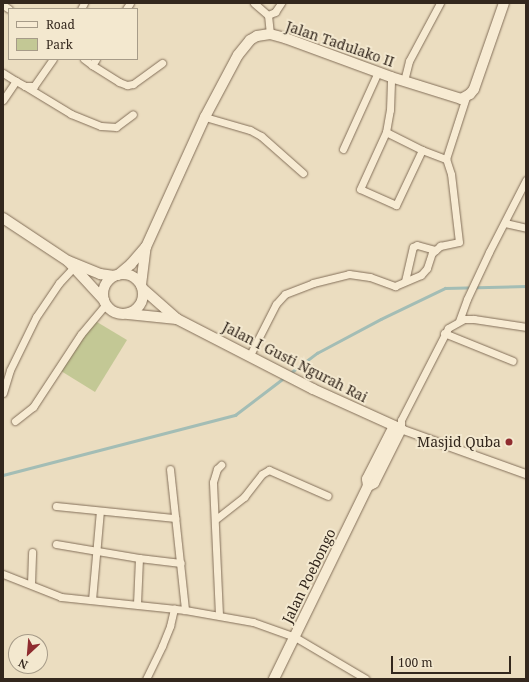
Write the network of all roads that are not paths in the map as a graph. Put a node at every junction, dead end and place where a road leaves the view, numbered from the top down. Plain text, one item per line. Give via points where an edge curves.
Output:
1 (254, 3) edge
2 (281, 3) edge
3 (440, 3) edge
4 (504, 3) edge
5 (268, 15) junction
6 (270, 34) junction
7 (52, 60) edge
8 (94, 62) edge
9 (162, 62) dead end
10 (378, 72) junction
11 (3, 73) edge
12 (391, 77) junction
13 (16, 81) junction
14 (404, 81) junction
15 (25, 86) junction
16 (466, 97) junction
17 (3, 100) edge
18 (133, 114) dead end
19 (205, 117) junction
20 (386, 132) junction
21 (343, 149) dead end
22 (422, 150) junction
23 (446, 159) junction
24 (303, 174) dead end
25 (526, 180) edge
26 (3, 218) edge
27 (504, 223) junction
28 (526, 228) edge
29 (146, 247) junction
30 (435, 250) junction
31 (71, 264) junction
32 (116, 276) junction
33 (405, 281) junction
34 (142, 287) junction
35 (105, 302) junction
36 (128, 314) junction
37 (177, 319) junction
38 (458, 321) junction
39 (526, 327) edge
40 (444, 333) junction
41 (250, 355) junction
42 (513, 361) dead end
43 (3, 393) edge
44 (15, 421) dead end
45 (399, 425) junction
46 (221, 465) dead end
47 (170, 469) dead end
48 (526, 474) edge
49 (328, 496) dead end
50 (56, 506) dead end
51 (100, 511) junction
52 (175, 518) junction
53 (216, 519) junction
54 (56, 544) dead end
55 (96, 551) junction
56 (32, 552) dead end
57 (139, 558) junction
58 (182, 563) junction
59 (3, 574) edge
60 (31, 584) junction
61 (92, 600) junction
62 (137, 604) junction
63 (174, 608) junction
64 (185, 610) junction
65 (219, 614) junction
66 (295, 637) junction
67 (146, 679) edge
68 (274, 679) edge
69 (366, 679) edge

1 - 5 street
2 - 5 street via 275,12
3 - 14 street via 409,61
4 - 16 main road via 474,89
5 - 6 street
6 - 10 main road, Jalan Tadulako II
6 - 19 main road, Jalan Tadulako II via 257,36 244,46
7 - 15 street via 36,84 31,87
8 - 9 street via 119,82 127,85 133,84
10 - 12 main road, Jalan Tadulako II
10 - 21 street
11 - 13 street
12 - 14 main road, Jalan Tadulako II
12 - 20 street
13 - 15 street
13 - 17 street
14 - 16 main road, Jalan Tadulako II via 456,99
15 - 18 street via 71,114 101,126 116,127
16 - 23 street
19 - 24 street via 250,130 261,136
19 - 29 main road, Jalan Tadulako II
20 - 22 street
20 - 22 street via 361,190 396,205
22 - 23 street
23 - 30 street via 451,174 459,242 440,246
25 - 27 street
26 - 31 main road
27 - 28 street
27 - 38 street
29 - 32 main road
29 - 34 main road, Jalan Tadulako II
30 - 33 street via 421,275
30 - 33 street via 417,245 414,247 410,254
31 - 32 main road via 100,274
31 - 35 main road
31 - 43 street via 36,317 10,370
32 - 34 main road via 134,277
32 - 35 main road via 106,284
33 - 41 street via 395,286 370,277 349,274 313,283 285,294 276,304
34 - 36 main road via 142,302
34 - 37 main road, Jalan I Gusti Ngurah Rai
35 - 36 main road via 116,314
35 - 44 street via 33,407
36 - 37 main road, Jalan I Gusti Ngurah Rai
37 - 41 main road, Jalan I Gusti Ngurah Rai
38 - 39 street via 474,318
38 - 40 street
40 - 42 street
40 - 45 street
41 - 45 main road, Jalan I Gusti Ngurah Rai via 313,389
45 - 48 street
45 - 66 main road, Jalan Poebongo via 374,483 368,486
46 - 53 street via 213,482
47 - 52 street
49 - 53 street via 269,470 262,474 244,496
50 - 51 street
51 - 52 street
51 - 55 street
52 - 58 street
53 - 65 street
54 - 55 street
55 - 57 street
55 - 61 street
56 - 60 street
57 - 58 street
57 - 62 street
58 - 64 street
59 - 60 street
60 - 61 street via 61,596
61 - 62 street
62 - 63 street
63 - 64 street
63 - 67 street via 170,626
64 - 65 street
65 - 66 street via 253,622
66 - 68 main road, Jalan Poebongo
66 - 69 street

